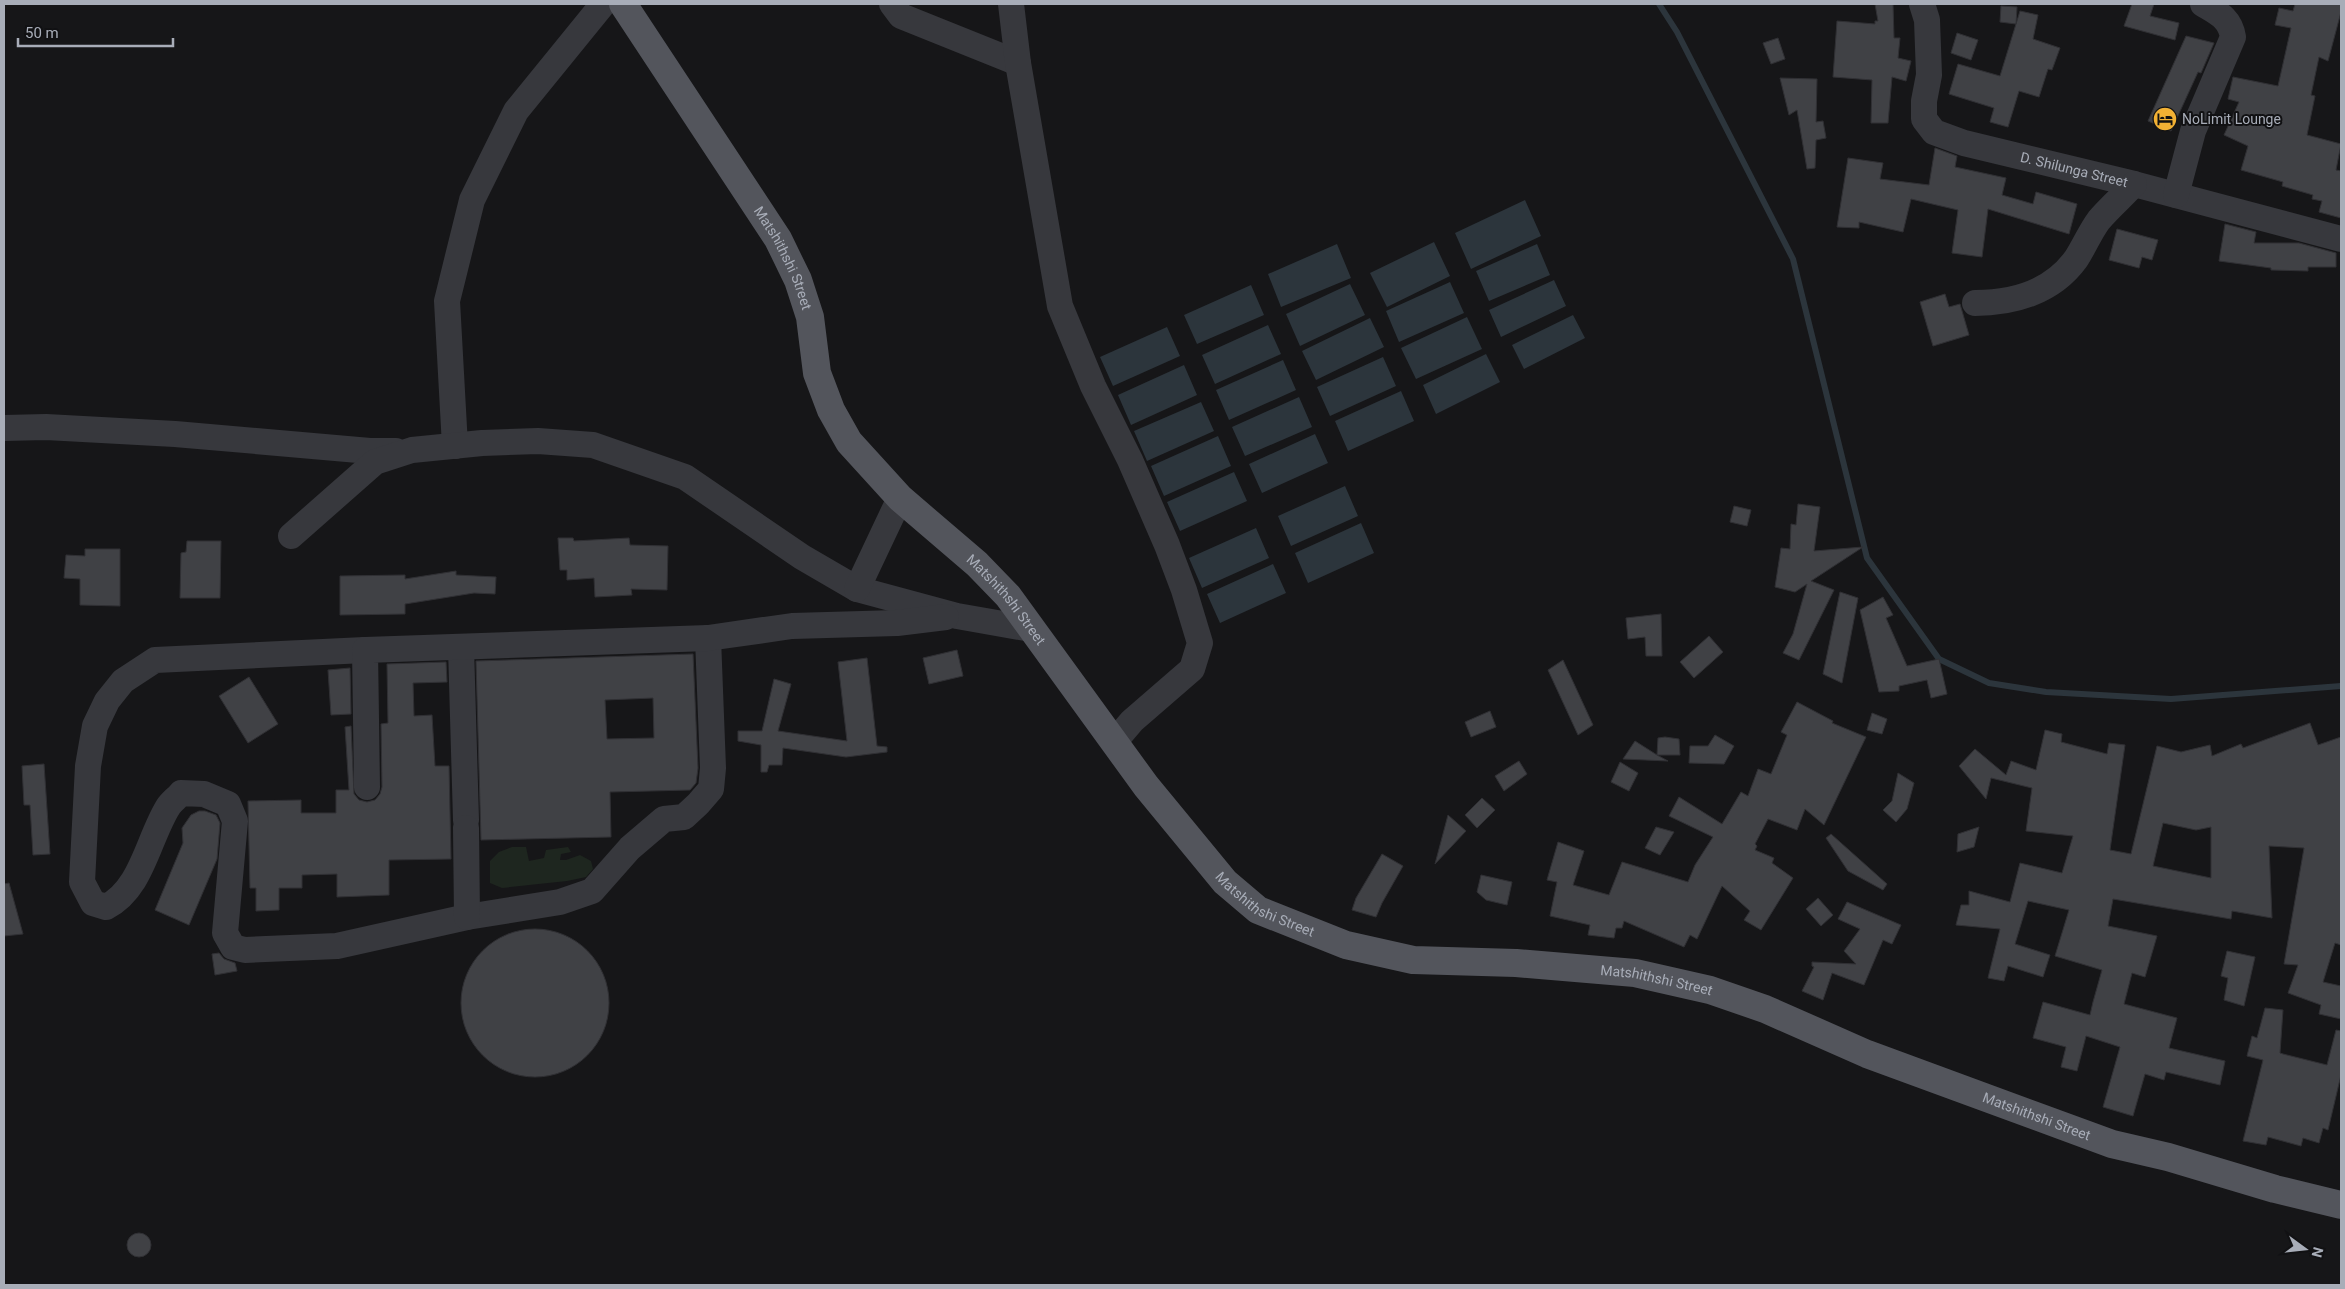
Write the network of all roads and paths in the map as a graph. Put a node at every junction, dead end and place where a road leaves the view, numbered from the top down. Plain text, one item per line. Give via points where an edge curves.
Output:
1 (602, 4) edge
2 (623, 4) edge
3 (892, 4) edge
4 (1011, 4) edge
5 (1922, 4) edge
6 (2203, 4) edge
7 (1018, 63) junction
8 (2134, 184) junction
9 (2176, 195) junction
10 (2341, 239) edge
11 (1975, 303) dead end
12 (4, 428) edge
13 (454, 446) junction
14 (412, 450) junction
15 (900, 498) junction
16 (291, 536) dead end
17 (857, 589) junction
18 (957, 616) junction
19 (1031, 629) junction
20 (708, 638) junction
21 (461, 647) junction
22 (365, 650) junction
23 (1115, 741) junction
24 (367, 787) dead end
25 (467, 917) junction
26 (2341, 1205) edge

1 - 13 street via 516,111 472,200 447,301
2 - 15 main road, Matshithshi Street via 778,240 798,280 810,317 817,373 831,410 849,442
3 - 7 street via 901,16
4 - 7 street
5 - 8 street, D. Shilunga Street via 1927,20 1929,75 1924,120 1934,132
6 - 9 street via 2226,17 2233,37 2192,131
7 - 23 street via 1060,306 1093,386 1167,545 1200,643 1192,669 1132,721
8 - 9 street, D. Shilunga Street
8 - 11 street via 2099,220 2075,260 2057,277 2018,299
9 - 10 street, D. Shilunga Street
12 - 14 street via 175,434 370,451
13 - 14 street
13 - 17 street via 538,441 593,445 685,477 802,557
14 - 16 street via 375,462
15 - 17 street
15 - 19 main road, Matshithshi Street via 977,564 1008,596
17 - 18 street
18 - 19 street
18 - 20 street via 897,623 792,626
19 - 23 main road, Matshithshi Street
20 - 21 street
20 - 25 street via 711,789 684,817 664,819 630,848 592,891 560,902
21 - 22 street
21 - 25 street
22 - 24 street
22 - 25 street via 155,660 123,681 107,700 95,726 88,766 82,882 93,903 106,907 118,902 130,887 168,806 181,793 204,794 228,804 235,821 225,933 233,947 245,950 337,946
23 - 26 main road, Matshithshi Street via 1146,786 1226,882 1258,910 1346,945 1413,960 1516,963 1635,973 1710,990 1765,1008 1867,1054 2112,1144

